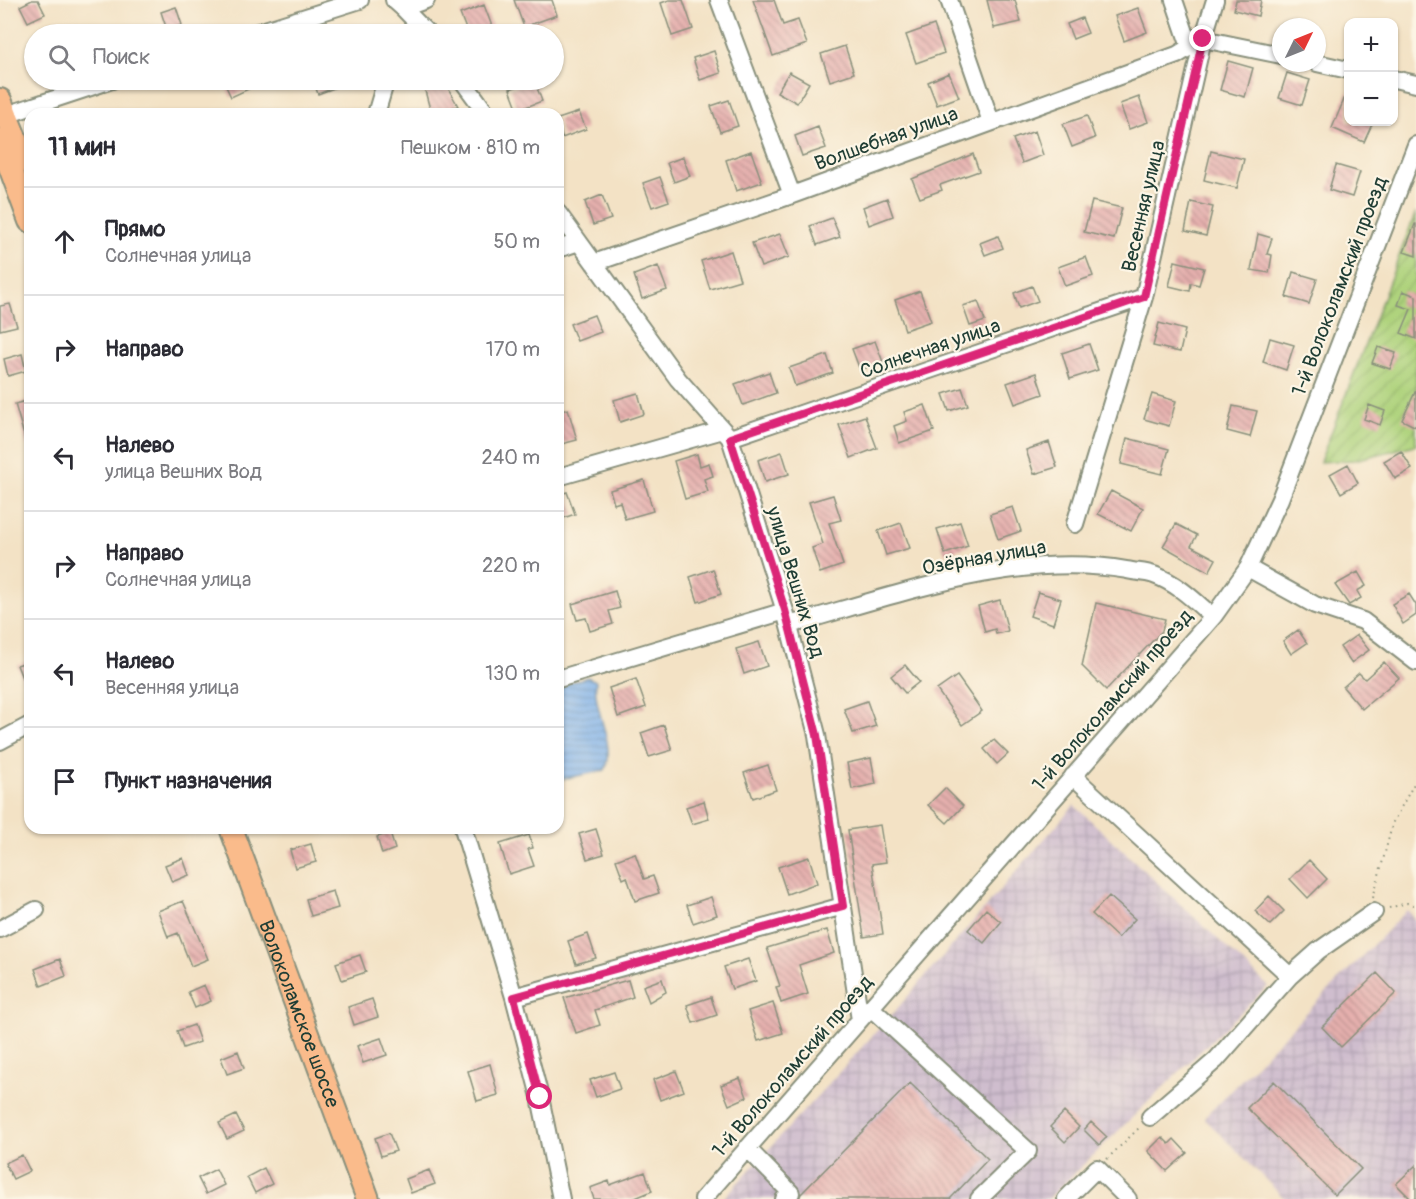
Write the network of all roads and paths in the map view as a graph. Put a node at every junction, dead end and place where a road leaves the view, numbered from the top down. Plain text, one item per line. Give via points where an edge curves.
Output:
1 (426, 0) edge
2 (719, 0) edge
3 (949, 0) edge
4 (1174, 0) edge
5 (1215, 0) edge
6 (354, 1) edge
7 (398, 4) edge
8 (283, 24) edge
9 (410, 24) edge
10 (1197, 43) junction
11 (1272, 54) edge
12 (1326, 65) edge
13 (1344, 69) edge
14 (1398, 80) edge
15 (1416, 84) edge
16 (75, 90) edge
17 (383, 90) edge
18 (469, 90) edge
19 (378, 108) edge
20 (483, 108) edge
21 (2, 110) edge
22 (991, 122) junction
23 (0, 140) edge
24 (1416, 145) edge
25 (24, 162) edge
26 (792, 195) junction
27 (24, 205) edge
28 (564, 221) edge
29 (579, 242) junction
30 (564, 247) edge
31 (594, 263) junction
32 (1144, 297) junction
33 (726, 434) junction
34 (564, 475) edge
35 (1075, 524) dead end
36 (1248, 568) junction
37 (1213, 617) junction
38 (787, 618) junction
39 (1416, 662) edge
40 (564, 677) edge
41 (24, 728) edge
42 (0, 741) edge
43 (1073, 776) junction
44 (1416, 780) edge
45 (217, 834) edge
46 (233, 834) edge
47 (466, 834) edge
48 (843, 906) junction
49 (1416, 906) edge
50 (36, 910) dead end
51 (1374, 912) junction
52 (0, 929) edge
53 (1290, 976) junction
54 (514, 997) junction
55 (866, 1014) junction
56 (1150, 1117) joint
57 (747, 1148) junction
58 (1097, 1168) junction
59 (352, 1199) edge
60 (368, 1199) edge
61 (561, 1199) edge
62 (703, 1199) edge
63 (784, 1199) edge
64 (979, 1199) edge
65 (1066, 1199) edge
66 (1128, 1199) edge

1 - 7 street
2 - 26 street
3 - 22 street
4 - 10 street
5 - 10 street, Весенняя улица
6 - 8 street
7 - 9 street
10 - 11 street
10 - 22 street, Волшебная улица via 1177,55
10 - 32 street, Весенняя улица
12 - 13 street
14 - 15 street
16 - 21 street
17 - 19 street
18 - 20 street
21 - 25 main road
22 - 26 street, Волшебная улица
23 - 27 main road
24 - 36 street, 1-й Волоколамский проезд via 1280,499
26 - 31 street, Волшебная улица
28 - 29 street, улица Вешних Вод
29 - 30 street
29 - 31 street, улица Вешних Вод
31 - 33 street, улица Вешних Вод via 678,379
32 - 33 street, Солнечная улица
32 - 35 street, Весенняя улица
33 - 34 street, Солнечная улица
33 - 38 street, улица Вешних Вод
36 - 37 street, 1-й Волоколамский проезд
36 - 39 street via 1315,605 1363,621
37 - 38 street, Озёрная улица via 1185,592 1154,575 1098,564 1028,567
37 - 43 street, 1-й Волоколамский проезд
38 - 40 street, Озёрная улица
38 - 48 street, улица Вешних Вод via 817,735
41 - 42 street
43 - 53 street
43 - 55 street, 1-й Волоколамский проезд
44 - 51 path via 1393,822 1373,895
45 - 59 main road, Волоколамское шоссе
46 - 60 main road, Волоколамское шоссе
47 - 54 street
48 - 54 street
48 - 55 street, улица Вешних Вод
49 - 51 path via 1407,903
50 - 52 street
51 - 53 street
53 - 56 street via 1216,1060
54 - 61 street
55 - 57 street, 1-й Волоколамский проезд
55 - 64 street via 1028,1151
56 - 58 path
57 - 62 street, 1-й Волоколамский проезд
57 - 63 street via 791,1193
58 - 65 street
58 - 66 street

